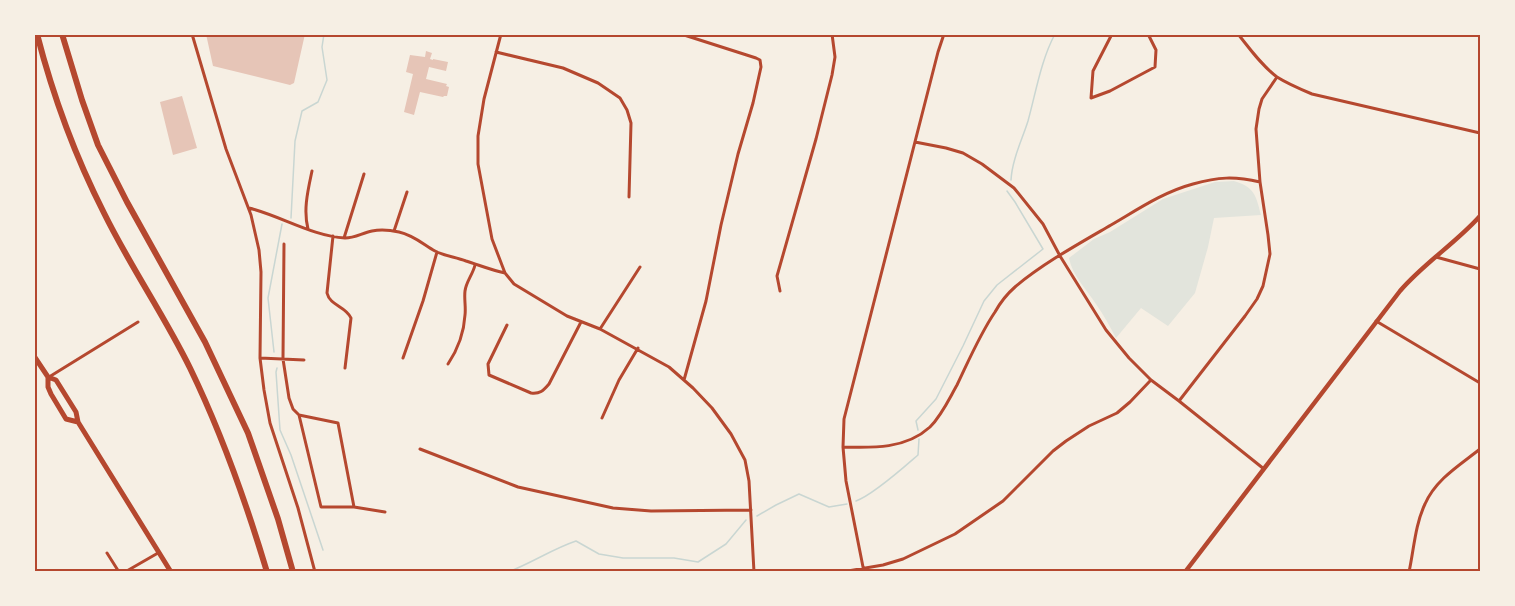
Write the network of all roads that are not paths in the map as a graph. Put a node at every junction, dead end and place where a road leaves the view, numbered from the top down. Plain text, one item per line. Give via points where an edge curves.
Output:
1 (37, 34) edge
2 (63, 34) edge
3 (192, 34) edge
4 (501, 34) edge
5 (681, 34) edge
6 (832, 34) edge
7 (944, 34) edge
8 (1113, 34) edge
9 (1148, 34) edge
10 (1238, 34) edge
11 (687, 36) edge
12 (496, 52) junction
13 (1276, 76) junction
14 (1480, 133) edge
15 (915, 142) junction
16 (312, 171) dead end
17 (363, 174) dead end
18 (1260, 182) junction
19 (407, 192) dead end
20 (629, 197) dead end
21 (249, 208) junction
22 (1479, 219) edge
23 (308, 229) junction
24 (394, 231) junction
25 (333, 236) junction
26 (344, 238) junction
27 (284, 244) dead end
28 (437, 252) junction
29 (1060, 256) junction
30 (1434, 257) junction
31 (475, 265) junction
32 (640, 267) dead end
33 (1480, 269) edge
34 (505, 273) junction
35 (780, 291) dead end
36 (1376, 321) junction
37 (138, 322) dead end
38 (581, 322) junction
39 (507, 325) dead end
40 (600, 329) junction
41 (638, 348) junction
42 (34, 356) edge
43 (260, 358) junction
44 (403, 358) dead end
45 (283, 359) junction
46 (304, 360) dead end
47 (448, 364) dead end
48 (345, 368) dead end
49 (48, 378) junction
50 (684, 380) junction
51 (1151, 380) junction
52 (1480, 382) edge
53 (1179, 400) junction
54 (299, 415) junction
55 (602, 418) dead end
56 (78, 422) junction
57 (843, 447) junction
58 (420, 449) dead end
59 (1480, 449) edge
60 (1264, 469) junction
61 (354, 507) junction
62 (751, 510) junction
63 (385, 512) dead end
64 (107, 553) dead end
65 (159, 553) junction
66 (864, 570) edge
67 (119, 572) edge
68 (125, 572) edge
69 (171, 572) edge
70 (267, 572) edge
71 (293, 572) edge
72 (315, 572) edge
73 (753, 572) edge
74 (842, 572) edge
75 (1185, 572) edge
76 (1409, 572) edge

1 - 70 highway via 55,96 87,179 207,405 240,485
2 - 71 highway via 98,145 205,342 248,433
3 - 21 street via 226,149
4 - 12 street
5 - 11 street
6 - 35 street via 832,75 777,276
7 - 15 street
8 - 9 street via 1094,71 1091,98 1155,67 1156,50
10 - 13 street
11 - 50 street via 756,58 761,67
12 - 20 street via 564,68 598,83 620,99 631,123
12 - 34 street via 478,136 478,164 492,239
13 - 14 street via 1312,94
13 - 18 street via 1262,99 1257,118
15 - 29 street via 963,153 1014,188 1043,224
15 - 57 street via 846,405
16 - 23 street via 305,217
17 - 26 street
18 - 29 street via 1229,177 1172,191
18 - 53 street via 1270,254 1263,286 1245,316
19 - 24 street
21 - 23 street
21 - 43 street via 261,272
22 - 30 main road
23 - 25 street
24 - 26 street via 370,231
24 - 28 street via 420,240
25 - 26 street
25 - 48 street via 327,298 351,318
27 - 45 street
28 - 31 street
28 - 44 street
29 - 51 street via 1106,330
29 - 57 street via 1024,280 1004,300 986,326 945,407 929,427 895,445
30 - 33 street
30 - 36 main road via 1409,280
31 - 34 street
31 - 47 street via 464,294 462,334
32 - 40 street
34 - 38 street via 514,284
36 - 52 street
36 - 60 main road
37 - 49 street
38 - 39 street via 549,384 538,394 489,375 488,364
38 - 40 street
40 - 41 street
41 - 50 street
41 - 55 street
42 - 49 main road
43 - 45 street
43 - 72 street via 270,423
45 - 46 street
45 - 54 street via 292,409
49 - 56 main road via 56,380
49 - 56 main road via 51,394 66,418
50 - 62 street via 712,408 745,460
51 - 53 street
51 - 66 street via 1117,413 1089,426 1053,451 1003,501 956,534 903,559
53 - 60 street
54 - 61 street via 338,423
54 - 61 street via 321,507
56 - 65 main road
57 - 66 street
58 - 62 street via 518,487 613,508
59 - 76 street via 1452,470 1425,503
60 - 75 main road
61 - 63 street
62 - 73 street
64 - 67 street
65 - 68 street
65 - 69 main road
66 - 74 street

